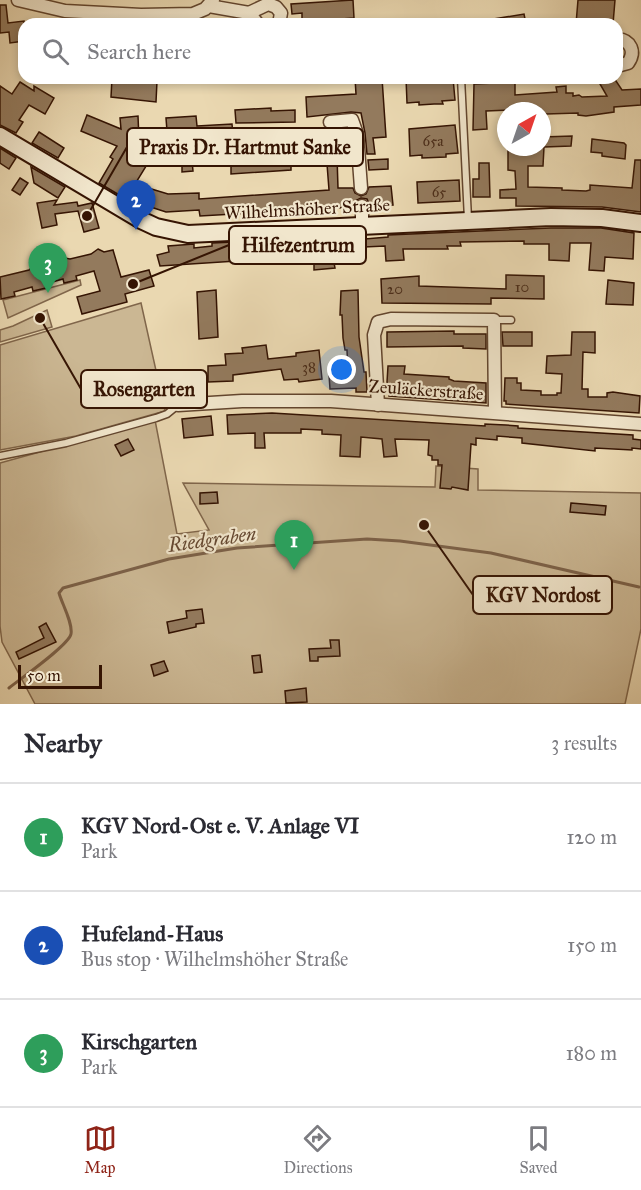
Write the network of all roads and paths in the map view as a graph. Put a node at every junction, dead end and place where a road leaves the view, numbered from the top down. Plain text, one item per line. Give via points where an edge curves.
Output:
1 (18, 0) edge
2 (211, 3) edge
3 (280, 3) edge
4 (249, 14) junction
5 (253, 18) edge
6 (281, 18) edge
7 (623, 40) edge
8 (637, 58) edge
9 (623, 66) edge
10 (461, 84) edge
11 (330, 122) dead end
12 (0, 136) edge
13 (361, 188) dead end
14 (362, 206) dead end
15 (468, 219) junction
16 (641, 224) edge
17 (362, 226) junction
18 (494, 320) junction
19 (511, 320) dead end
20 (178, 405) joint
21 (378, 405) junction
22 (495, 412) junction
23 (641, 424) edge
24 (0, 456) edge

1 - 2 street via 65,11 131,15 193,14
2 - 4 street
3 - 4 street via 268,4
3 - 6 street
4 - 5 street
7 - 8 street
8 - 9 street
10 - 15 lane
11 - 13 street via 352,120 357,134
12 - 17 main road, Wilhelmshöher Straße via 141,220 170,231 188,234
14 - 17 street
15 - 16 main road, Wilhelmshöher Straße via 578,217
15 - 17 main road, Wilhelmshöher Straße
18 - 19 lane
18 - 21 street via 378,322 374,335
18 - 22 street
20 - 21 street, Zeuläckerstraße via 290,400
20 - 24 lane, Zeuläckerstraße via 156,418
21 - 22 street, Zeuläckerstraße
22 - 23 street, Zeuläckerstraße

